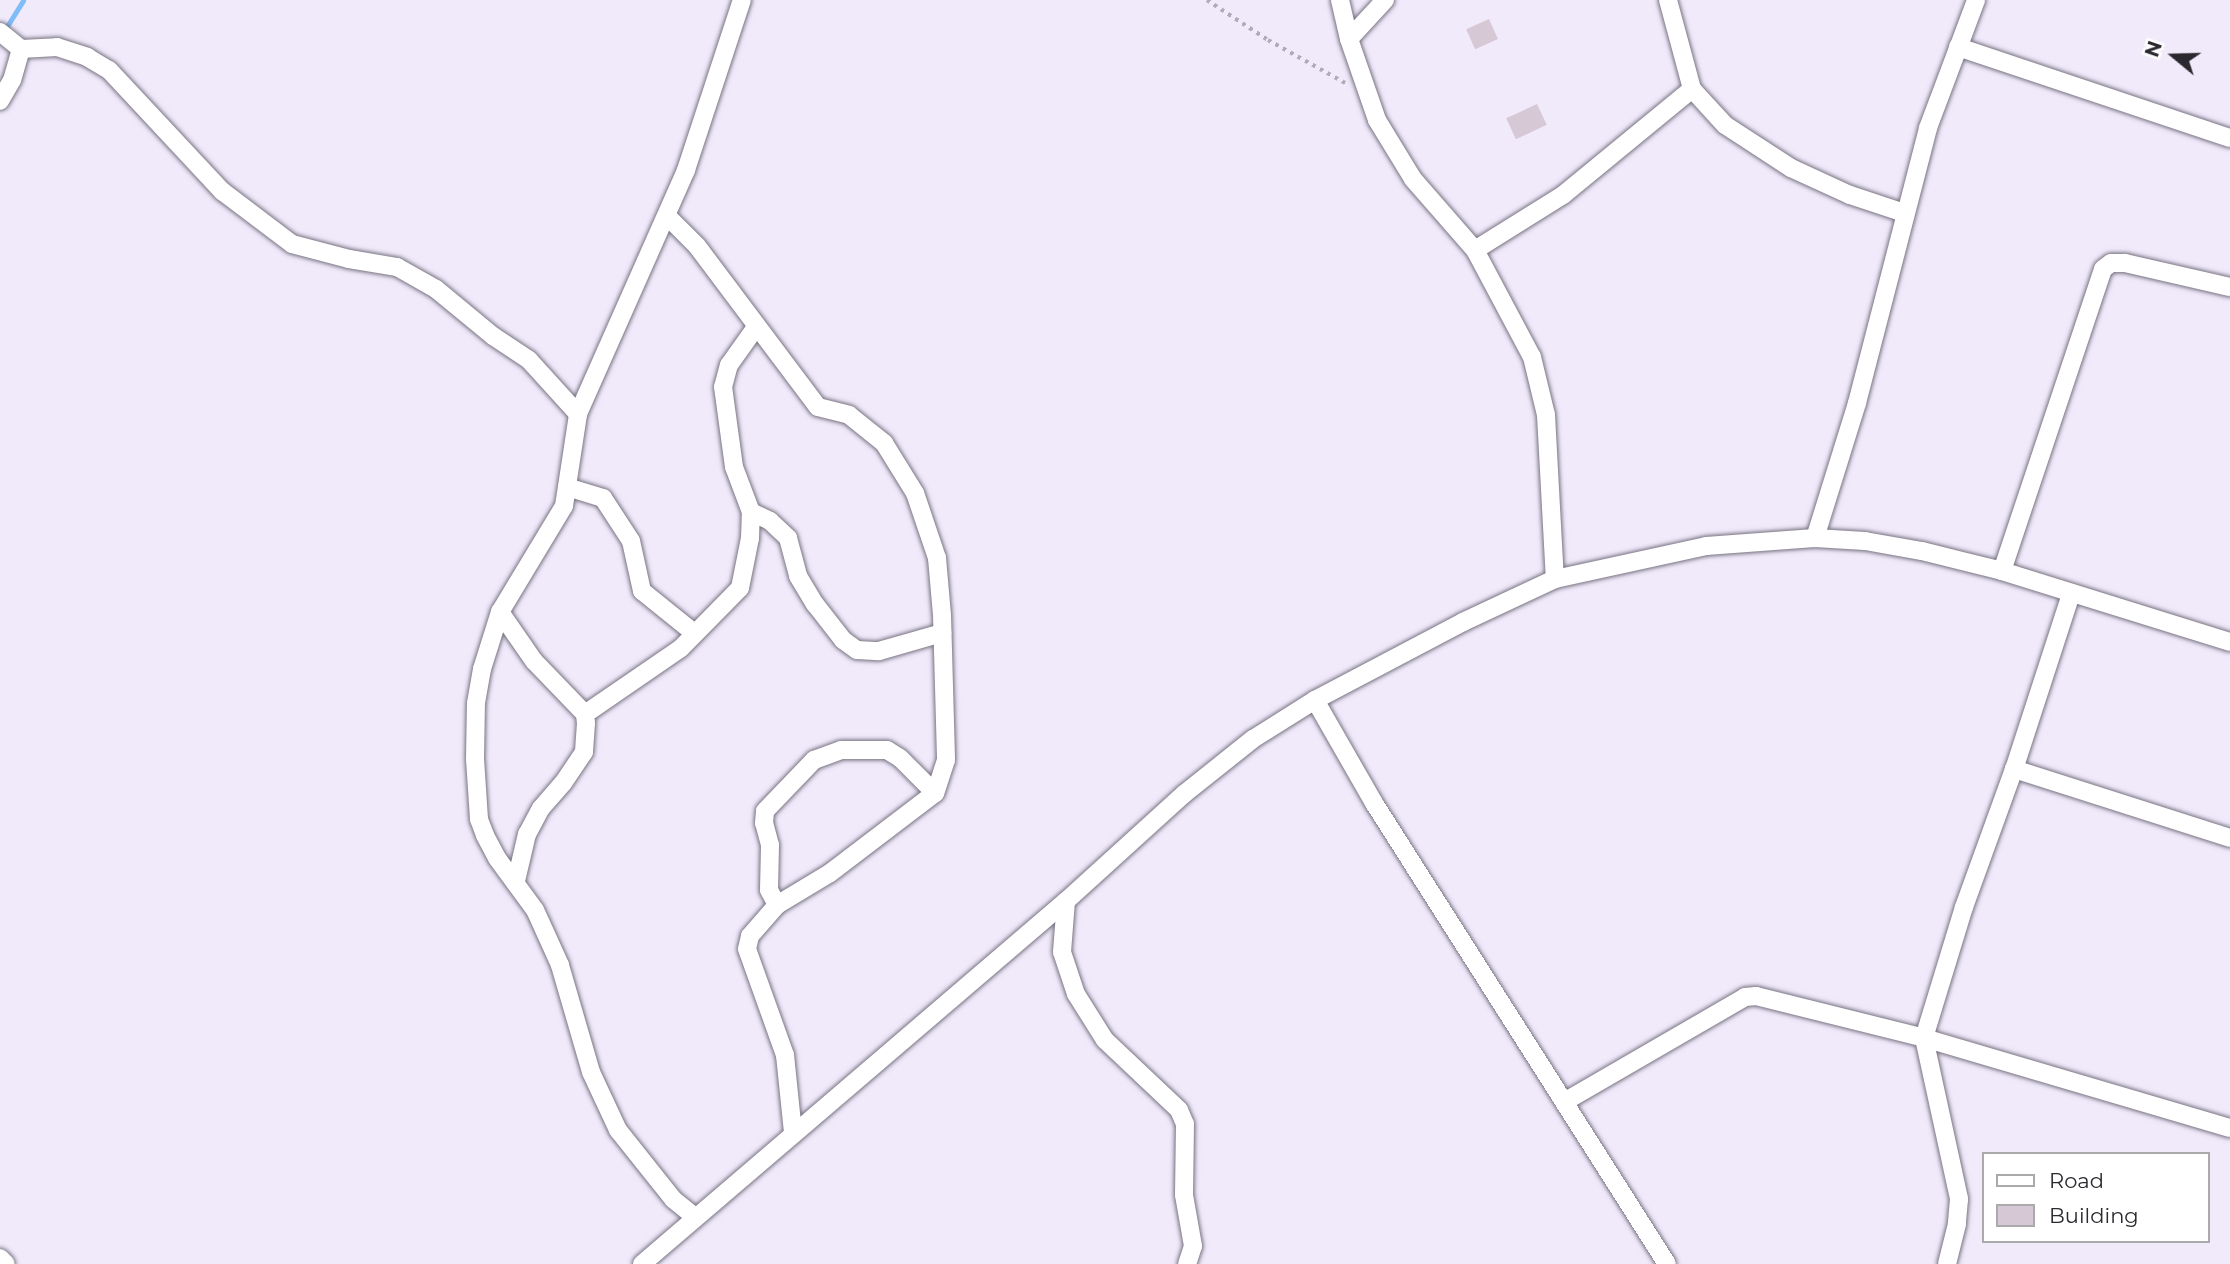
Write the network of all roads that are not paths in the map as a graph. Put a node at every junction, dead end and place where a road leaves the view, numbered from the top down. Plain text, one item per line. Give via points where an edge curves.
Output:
1 (742, 0) edge
2 (1340, 0) edge
3 (1385, 0) edge
4 (1668, 0) edge
5 (1976, 0) edge
6 (0, 32) edge
7 (1349, 39) junction
8 (1958, 47) junction
9 (21, 49) junction
10 (1692, 89) junction
11 (0, 101) edge
12 (2230, 138) edge
13 (1904, 214) junction
14 (667, 216) junction
15 (1475, 250) junction
16 (2230, 287) edge
17 (756, 327) junction
18 (578, 414) junction
19 (567, 487) junction
20 (751, 512) junction
21 (1815, 538) junction
22 (2002, 571) junction
23 (1555, 579) junction
24 (2071, 594) junction
25 (500, 612) junction
26 (694, 633) junction
27 (942, 633) junction
28 (2230, 642) edge
29 (1315, 701) junction
30 (585, 714) junction
31 (2014, 769) junction
32 (935, 793) junction
33 (2230, 838) edge
34 (516, 881) junction
35 (1066, 901) junction
36 (777, 905) junction
37 (1924, 1038) junction
38 (1564, 1102) junction
39 (2230, 1128) edge
40 (793, 1132) junction
41 (695, 1217) junction
42 (0, 1258) edge
43 (6, 1264) edge
44 (642, 1264) edge
45 (1187, 1264) edge
46 (1667, 1264) edge
47 (1947, 1264) edge

1 - 14 street
2 - 7 street
3 - 7 street
4 - 10 street
5 - 8 street
6 - 9 street
7 - 15 street via 1377,120 1413,179
8 - 12 street
8 - 13 street via 1928,128
9 - 11 street
9 - 18 street via 57,47 108,70 222,191 292,244 397,267 436,289 529,360
10 - 13 street via 1725,124 1791,168
10 - 15 street via 1563,195
13 - 21 street via 1857,402
14 - 17 street via 697,246
14 - 18 street
15 - 23 street via 1532,357 1543,404
16 - 22 street via 2125,263 2111,263 2103,269
17 - 20 street via 729,365 723,387 734,467
17 - 27 street via 819,408 849,415 884,443 915,493 937,558
18 - 19 street
19 - 25 street via 564,506
19 - 26 street via 603,498 631,541 642,591
20 - 26 street via 740,588
20 - 27 street via 770,521 788,538 798,576 815,604 843,640 857,650 879,651
21 - 22 street via 1922,551
21 - 23 street via 1706,547
22 - 24 street
23 - 29 street
24 - 28 street
24 - 31 street
25 - 30 street via 534,661
25 - 34 street via 476,703 475,759 479,819 497,858
26 - 30 street via 681,648
27 - 32 street via 946,760
29 - 35 street via 1253,739 1194,786
29 - 38 street via 1374,803
30 - 34 street via 584,752 532,825
31 - 33 street
31 - 37 street via 1964,907
32 - 36 street via 830,873
32 - 36 street via 887,750 841,750 814,760 765,811 769,890
34 - 41 street via 536,910 561,965 591,1072 618,1130 673,1199
35 - 40 street
35 - 45 street via 1062,951 1076,994 1105,1040 1179,1110 1185,1124 1184,1195 1193,1246
36 - 40 street via 760,921 747,949 785,1055
37 - 38 street via 1756,996 1745,998
37 - 39 street
37 - 47 street via 1959,1199
38 - 46 street
40 - 41 street
41 - 44 street
42 - 43 street

